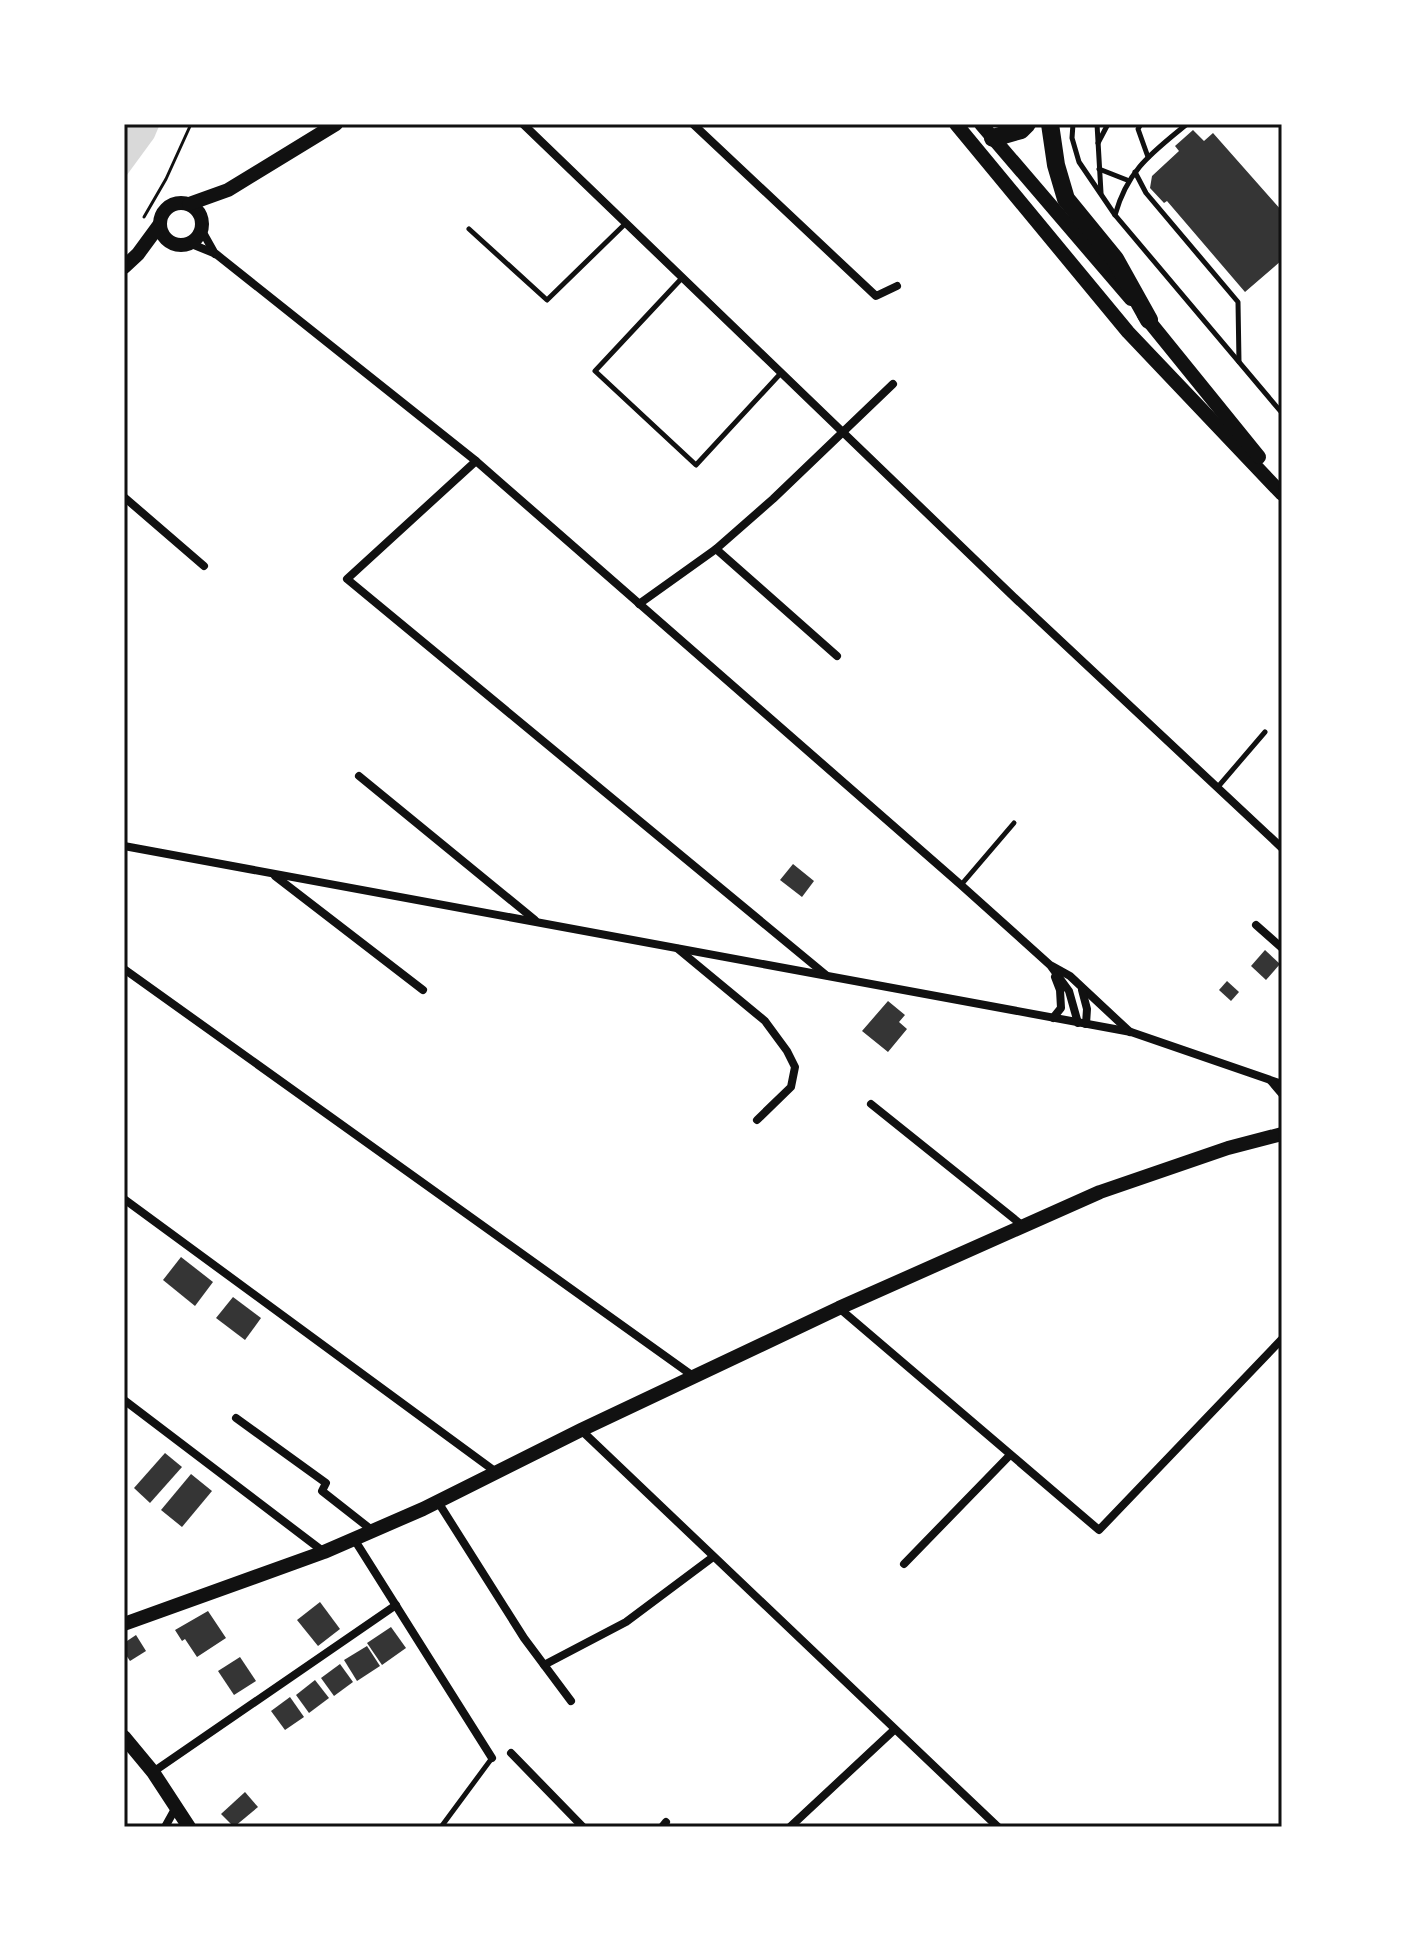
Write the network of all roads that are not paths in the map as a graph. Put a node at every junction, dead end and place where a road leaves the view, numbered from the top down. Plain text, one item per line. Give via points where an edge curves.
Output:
1 (328, 124) edge
2 (336, 124) edge
3 (523, 124) edge
4 (693, 124) edge
5 (956, 124) edge
6 (967, 124) edge
7 (1027, 124) edge
8 (1050, 124) edge
9 (1073, 124) edge
10 (1097, 124) edge
11 (1108, 124) edge
12 (1141, 124) edge
13 (1187, 124) edge
14 (991, 129) edge
15 (311, 139) junction
16 (1097, 144) junction
17 (1148, 157) junction
18 (1099, 169) junction
19 (1135, 172) junction
20 (1127, 180) junction
21 (228, 190) junction
22 (1101, 194) junction
23 (189, 204) junction
24 (1115, 215) junction
25 (626, 223) junction
26 (160, 224) junction
27 (201, 225) junction
28 (469, 229) dead end
29 (173, 243) junction
30 (189, 243) junction
31 (138, 254) junction
32 (216, 254) junction
33 (124, 267) edge
34 (682, 278) junction
35 (897, 286) dead end
36 (1149, 320) junction
37 (1128, 332) junction
38 (1239, 363) junction
39 (781, 373) junction
40 (893, 384) dead end
41 (1282, 413) edge
42 (843, 433) junction
43 (476, 461) junction
44 (1282, 486) edge
45 (1282, 494) edge
46 (124, 497) edge
47 (716, 549) junction
48 (204, 566) dead end
49 (639, 604) junction
50 (837, 656) dead end
51 (1265, 732) dead end
52 (359, 776) dead end
53 (1217, 788) junction
54 (1014, 823) dead end
55 (124, 846) edge
56 (1282, 848) edge
57 (271, 873) junction
58 (961, 885) junction
59 (538, 922) junction
60 (1256, 925) dead end
61 (678, 948) junction
62 (1282, 948) edge
63 (1050, 965) junction
64 (124, 969) edge
65 (826, 976) junction
66 (1081, 987) junction
67 (423, 990) dead end
68 (1053, 1018) junction
69 (1082, 1024) junction
70 (1131, 1032) junction
71 (1270, 1081) junction
72 (1282, 1084) edge
73 (1282, 1094) edge
74 (871, 1104) dead end
75 (757, 1120) dead end
76 (1281, 1133) edge
77 (124, 1199) edge
78 (1024, 1226) junction
79 (839, 1308) junction
80 (1282, 1339) edge
81 (693, 1377) junction
82 (124, 1400) edge
83 (236, 1418) dead end
84 (581, 1430) junction
85 (1010, 1455) junction
86 (496, 1472) junction
87 (438, 1502) junction
88 (373, 1531) junction
89 (354, 1539) junction
90 (324, 1552) junction
91 (713, 1557) junction
92 (904, 1564) dead end
93 (396, 1605) junction
94 (124, 1624) edge
95 (544, 1665) junction
96 (571, 1701) dead end
97 (894, 1730) junction
98 (124, 1737) edge
99 (511, 1753) dead end
100 (492, 1758) joint
101 (153, 1772) junction
102 (175, 1809) junction
103 (991, 1825) edge
104 (165, 1827) edge
105 (189, 1827) edge
106 (441, 1827) edge
107 (583, 1827) edge
108 (790, 1827) edge

1 - 15 street
2 - 15 street
3 - 25 street
4 - 35 street via 876,296
5 - 37 street
6 - 14 street via 974,132
7 - 14 highway via 1021,130
8 - 36 highway via 1066,199 1115,259
9 - 22 lane via 1079,162
10 - 16 lane
11 - 16 lane
12 - 17 lane
13 - 17 lane
14 - 36 street
14 - 37 street via 999,161
15 - 21 street
16 - 18 lane
17 - 19 lane
18 - 20 lane
18 - 22 lane
19 - 20 lane
19 - 38 lane via 1146,193 1238,302
20 - 24 lane
21 - 23 street
21 - 27 street
22 - 24 lane
23 - 26 street via 172,205
23 - 27 street
24 - 38 lane
25 - 28 lane via 547,300
25 - 34 street
26 - 29 street
26 - 31 street
27 - 30 street
27 - 32 street
29 - 30 street
29 - 31 street
30 - 32 street
31 - 33 street
32 - 43 street
34 - 39 street
34 - 39 lane via 595,371 696,465
36 - 44 street
37 - 45 street
38 - 41 lane
39 - 42 street
40 - 42 street
42 - 47 street
42 - 53 street
43 - 49 street
43 - 65 street via 347,579
46 - 48 street
47 - 49 street
47 - 50 street
49 - 58 street
51 - 53 lane
52 - 59 street
53 - 56 street
54 - 58 lane
55 - 57 street
57 - 59 street
57 - 67 street
58 - 63 street
59 - 61 street
60 - 62 street
61 - 65 street
61 - 75 street via 765,1021 795,1067 791,1087
63 - 66 street
63 - 68 street via 1060,990 1061,1008
63 - 69 street via 1069,991
64 - 81 street
65 - 68 street
66 - 69 street via 1087,1009
66 - 70 street
68 - 69 street
69 - 70 street
70 - 71 street
71 - 72 street
71 - 73 street
74 - 78 street
76 - 78 street via 1100,1192
77 - 86 street
78 - 79 street
79 - 81 street
79 - 85 street
80 - 85 street via 1099,1530
81 - 84 street
82 - 90 street
83 - 88 street via 326,1483 322,1491
84 - 86 street
84 - 91 street
85 - 92 street
86 - 87 street
87 - 88 street
87 - 95 street
88 - 89 street
89 - 90 street
89 - 93 street
90 - 94 street
91 - 95 street via 626,1622
91 - 97 street
93 - 100 street
93 - 101 street
95 - 96 street
97 - 103 street
97 - 108 street
98 - 101 street
99 - 107 street
100 - 106 lane
101 - 102 street
102 - 104 street
102 - 105 street

